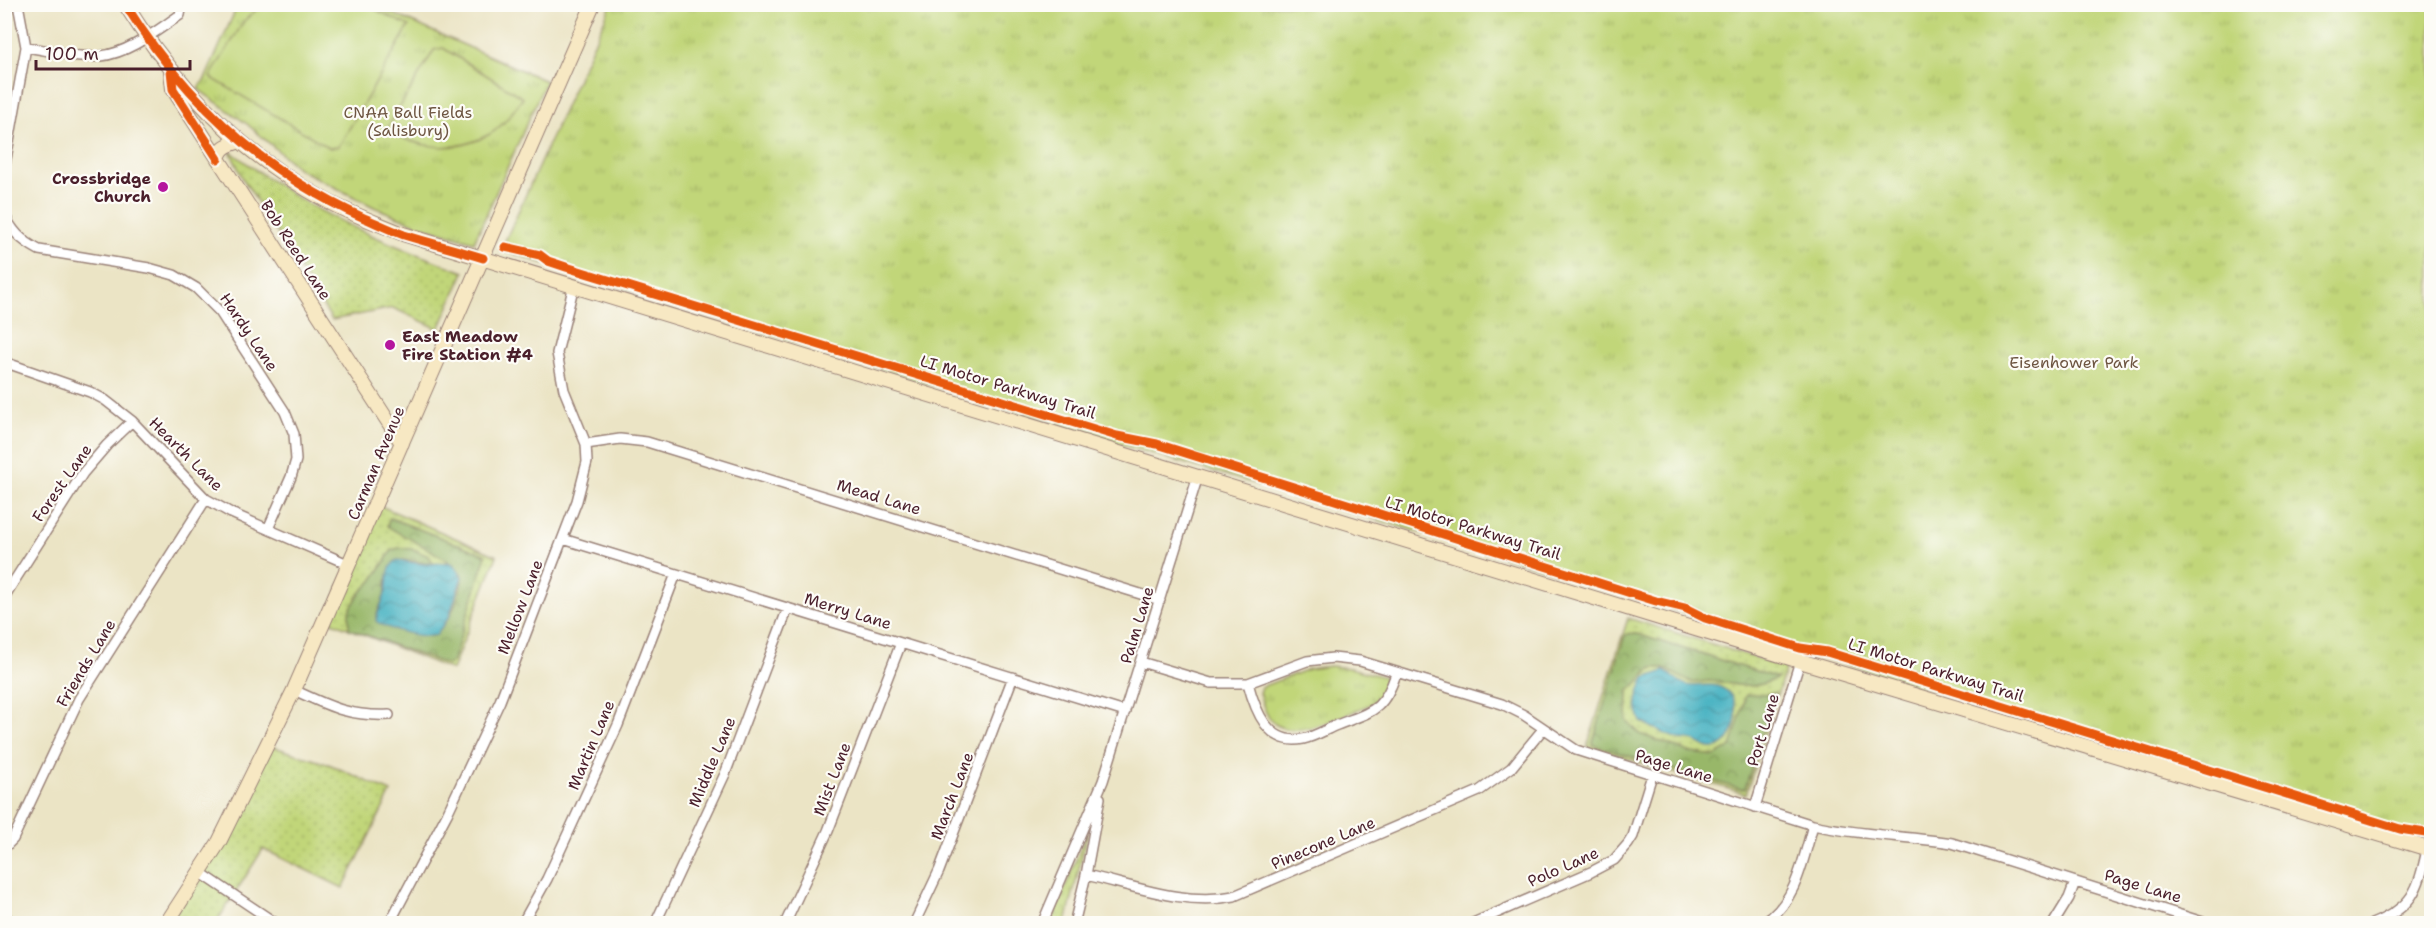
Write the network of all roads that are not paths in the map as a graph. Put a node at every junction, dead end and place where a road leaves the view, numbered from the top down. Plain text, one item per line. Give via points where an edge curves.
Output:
1 (18, 4) edge
2 (125, 4) edge
3 (182, 4) edge
4 (593, 4) edge
5 (146, 37) junction
6 (26, 47) junction
7 (171, 71) junction
8 (240, 141) junction
9 (6, 149) edge
10 (218, 159) junction
11 (4, 170) edge
12 (4, 213) edge
13 (483, 258) junction
14 (574, 285) junction
15 (4, 362) edge
16 (132, 422) junction
17 (402, 443) junction
18 (586, 444) junction
19 (1198, 476) junction
20 (206, 499) junction
21 (268, 529) junction
22 (563, 539) junction
23 (350, 565) junction
24 (676, 574) junction
25 (4, 597) edge
26 (1160, 600) junction
27 (788, 608) junction
28 (901, 643) junction
29 (1142, 662) junction
30 (1800, 662) junction
31 (1396, 674) junction
32 (1013, 677) junction
33 (1248, 683) junction
34 (294, 690) junction
35 (1125, 712) junction
36 (389, 715) dead end
37 (1543, 729) junction
38 (1652, 776) junction
39 (1103, 781) junction
40 (1755, 807) junction
41 (1813, 825) junction
42 (4, 848) edge
43 (2429, 850) edge
44 (201, 873) junction
45 (1086, 875) junction
46 (2074, 882) junction
47 (4, 910) edge
48 (8, 924) edge
49 (166, 924) edge
50 (277, 924) edge
51 (389, 924) edge
52 (522, 924) edge
53 (655, 924) edge
54 (785, 924) edge
55 (915, 924) edge
56 (1042, 924) edge
57 (1074, 924) edge
58 (1471, 924) edge
59 (1762, 924) edge
60 (2053, 924) edge
61 (2209, 924) edge
62 (2372, 924) edge

1 - 6 street
2 - 5 main road
3 - 5 street via 180,15
4 - 13 main road, Carman Avenue
5 - 6 street via 101,56
5 - 7 main road
6 - 9 street
7 - 8 main road via 215,120
7 - 10 main road, Bob Reed Lane via 173,89
8 - 10 main road via 225,146
8 - 13 main road via 259,158 328,202 402,234
9 - 11 street
10 - 17 main road, Bob Reed Lane
12 - 21 street, Hardy Lane via 14,231 39,250 174,275 214,305 285,412 294,434 293,469
13 - 14 main road
13 - 17 main road, Carman Avenue
14 - 18 street, Mellow Lane via 559,340 558,365
14 - 19 main road
15 - 16 street, Hearth Lane via 90,392
16 - 20 street, Hearth Lane
16 - 25 street, Forest Lane via 83,473
17 - 23 main road, Carman Avenue
18 - 22 street, Mellow Lane via 584,480
18 - 26 street, Mead Lane via 621,439 647,442
19 - 26 street, Palm Lane
19 - 30 main road
20 - 21 street, Hearth Lane
20 - 42 street, Friends Lane via 79,699 13,839
21 - 23 street, Hearth Lane
22 - 24 street, Merry Lane
22 - 51 street, Mellow Lane via 500,701
23 - 34 main road, Carman Avenue
24 - 27 street, Merry Lane
24 - 52 street, Martin Lane via 618,725
26 - 29 street, Palm Lane
27 - 28 street, Merry Lane
27 - 53 street, Middle Lane via 725,774
28 - 32 street, Merry Lane
28 - 54 street, Mist Lane via 828,831
29 - 33 street, Page Lane via 1211,682
29 - 35 street, Palm Lane
30 - 40 street, Port Lane
30 - 43 main road
31 - 33 street, Page Lane via 1360,661 1333,658 1307,661
31 - 33 street via 1377,709 1303,739 1289,739 1266,727 1254,708
31 - 37 street, Page Lane via 1502,704
32 - 35 street, Merry Lane
32 - 55 street, March Lane
34 - 36 street via 354,714
34 - 44 main road, Carman Avenue
35 - 39 street, Palm Lane
37 - 38 street, Page Lane via 1576,750
37 - 45 street, Pinecone Lane via 1511,768 1479,791 1234,896 1186,899
38 - 40 street, Page Lane
38 - 58 street, Polo Lane via 1633,836 1614,860
39 - 45 street, Palm Lane
39 - 56 street, Palm Lane
40 - 41 street, Page Lane
41 - 46 street, Page Lane via 1843,832 1952,843
41 - 59 street via 1794,887
43 - 62 street via 2409,901 2399,911
44 - 49 main road, Carman Avenue
44 - 50 street
45 - 57 street, Palm Lane
46 - 60 street
46 - 61 street, Page Lane
47 - 48 street

